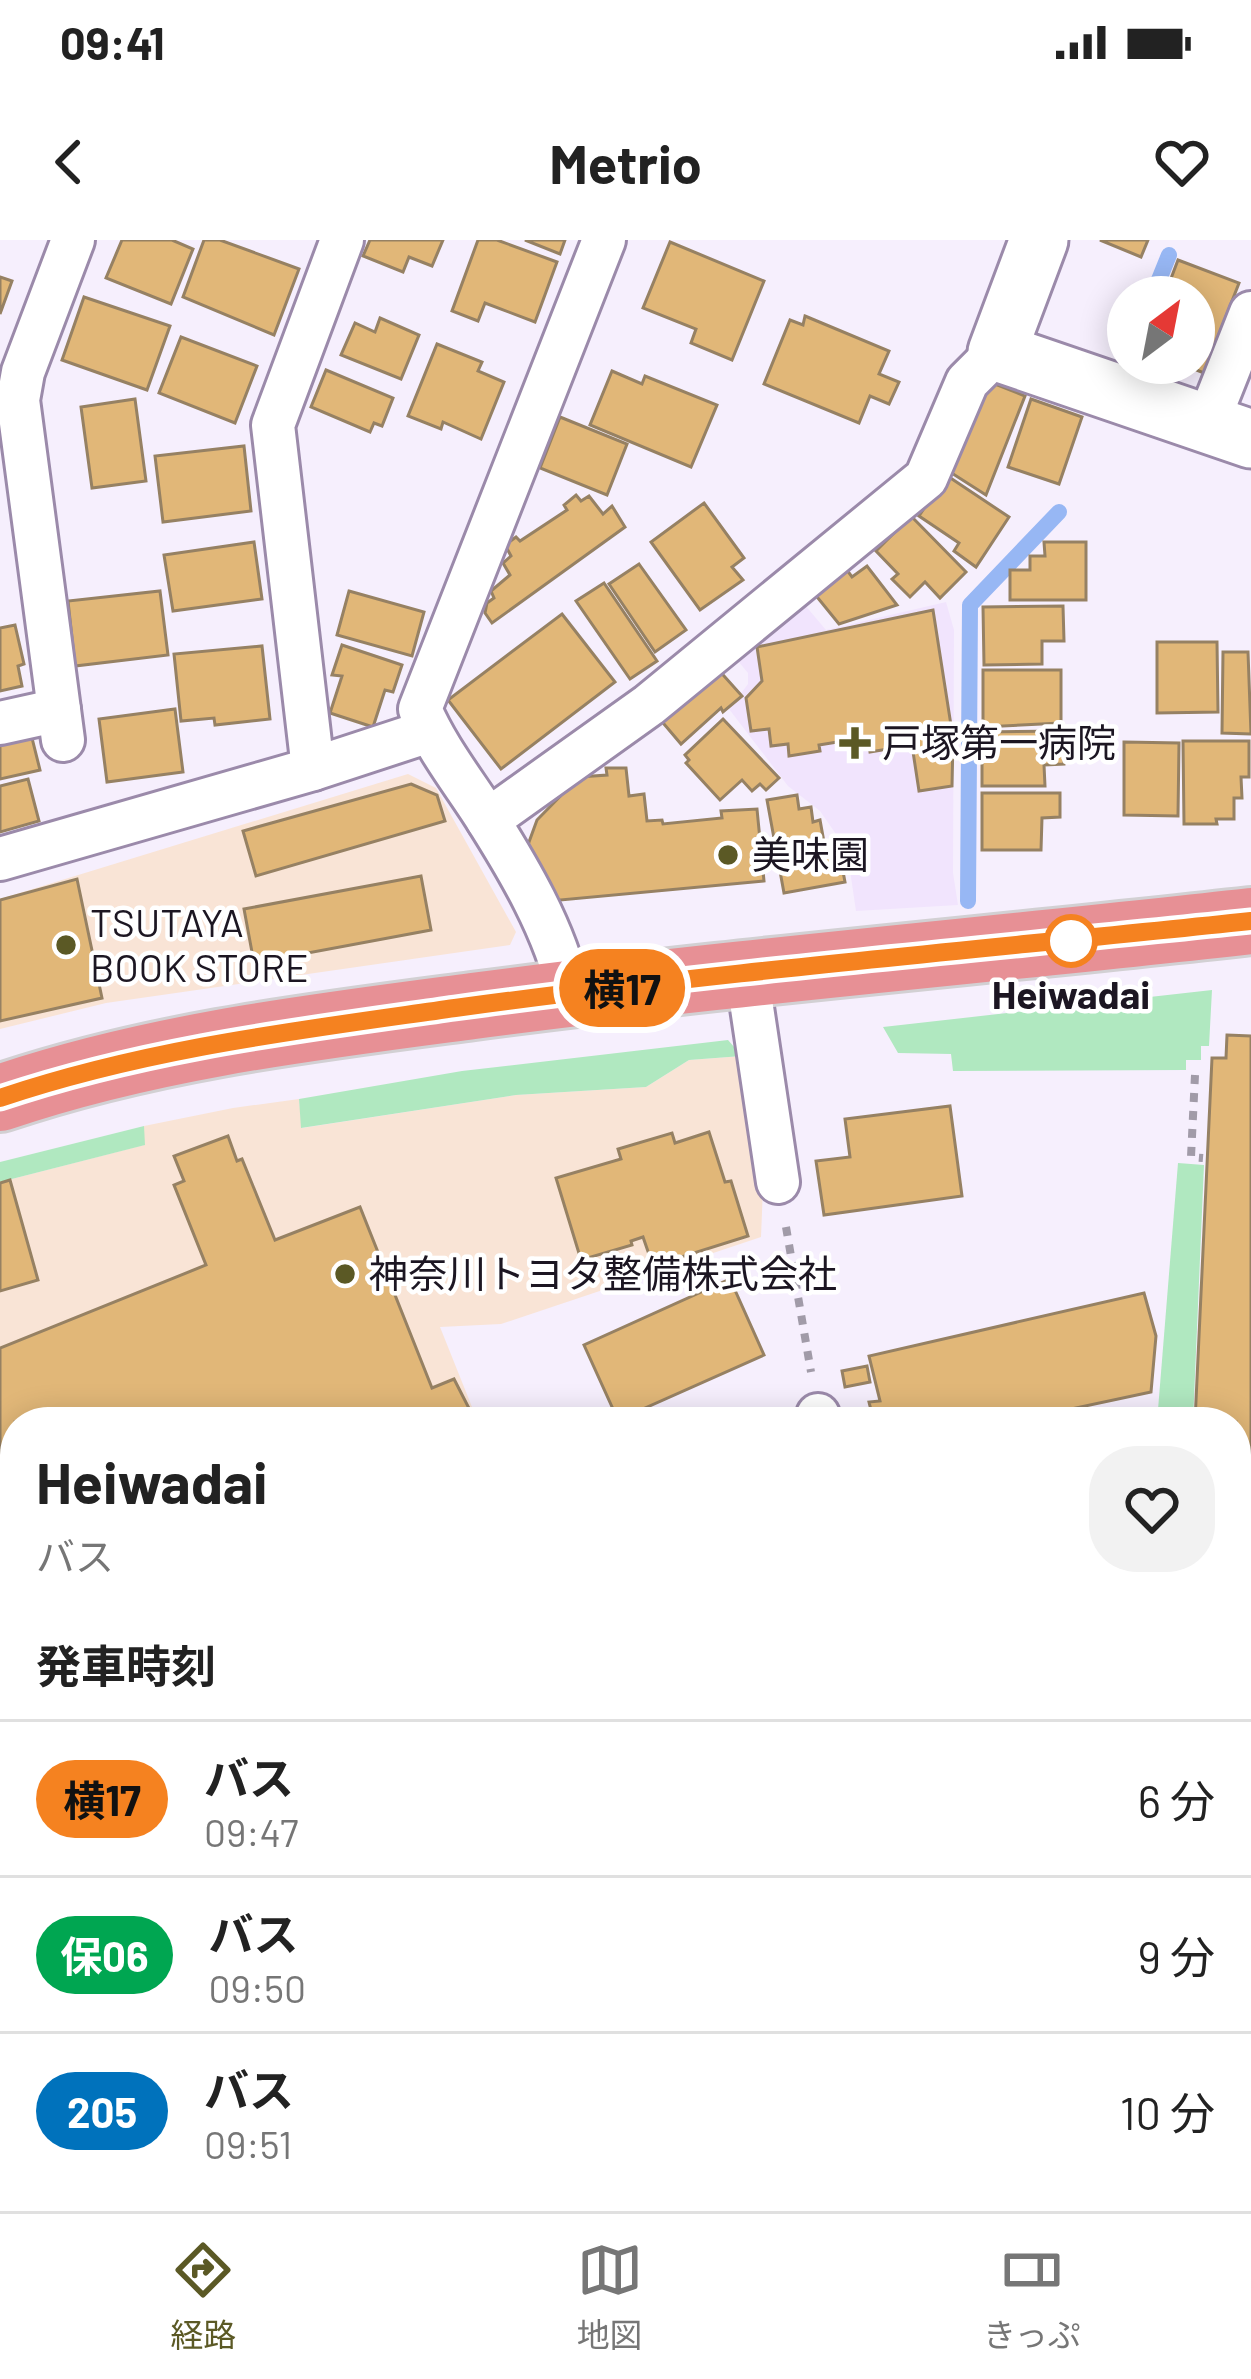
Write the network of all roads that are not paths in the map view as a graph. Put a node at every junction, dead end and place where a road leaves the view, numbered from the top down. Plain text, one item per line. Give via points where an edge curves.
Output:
1 (73, 240) edge
2 (342, 240) edge
3 (604, 240) edge
4 (1039, 240) edge
5 (1251, 313) edge
6 (997, 352) junction
7 (9, 397) edge
8 (1229, 432) edge
9 (0, 723) edge
10 (429, 730) junction
11 (313, 769) junction
12 (488, 820) junction
13 (0, 859) edge
14 (1251, 921) edge
15 (747, 974) junction
16 (569, 993) junction
17 (0, 1098) edge
18 (778, 1182) road end

1 - 7 street
2 - 11 street via 272,425
3 - 10 street via 420,709
4 - 6 street
5 - 8 street
6 - 8 street
6 - 12 street via 967,382 926,478 649,705
7 - 9 street via 61,725
10 - 11 street
10 - 12 street
11 - 13 street via 80,824
12 - 16 street via 559,950
14 - 15 highway
15 - 16 highway
15 - 18 street
16 - 17 highway via 217,1042

